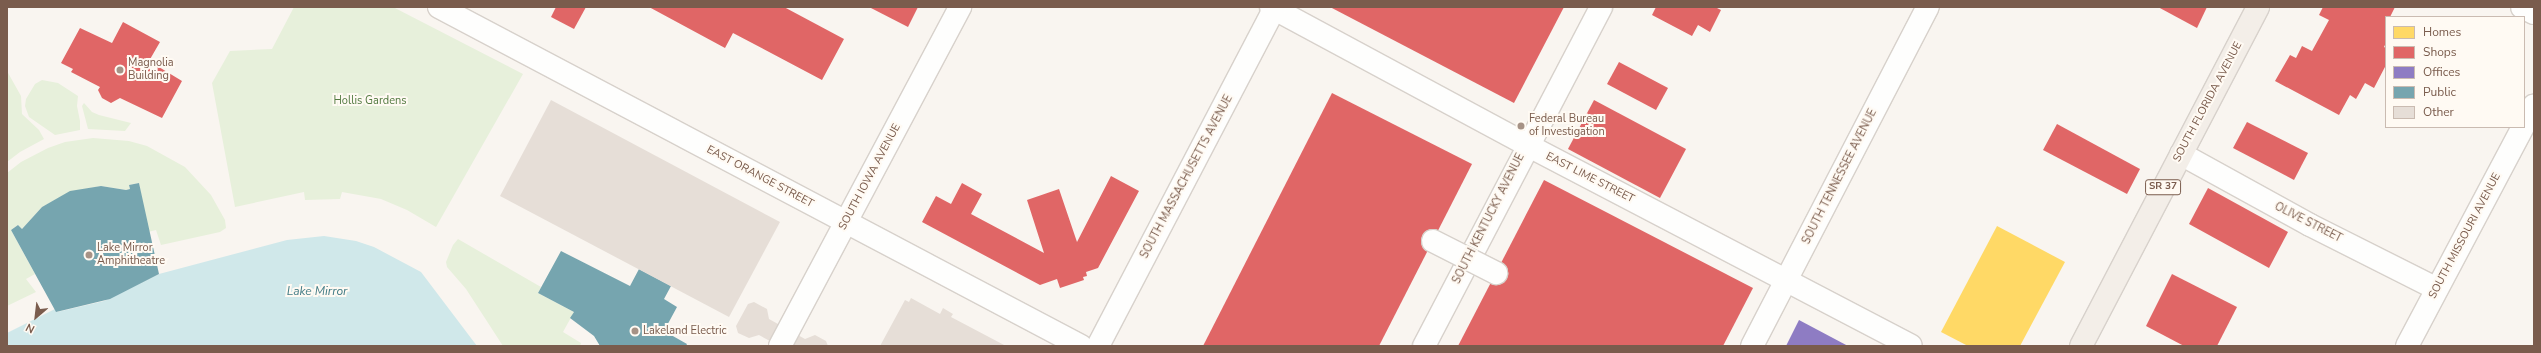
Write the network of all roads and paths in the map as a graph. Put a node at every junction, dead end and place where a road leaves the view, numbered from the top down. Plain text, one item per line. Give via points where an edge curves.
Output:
1 (438, 7) edge
2 (960, 7) edge
3 (1601, 7) edge
4 (1928, 7) edge
5 (2258, 7) edge
6 (2522, 7) edge
7 (1273, 8) edge
8 (2534, 13) edge
9 (2534, 105) edge
10 (2525, 122) edge
11 (2521, 128) edge
12 (1527, 146) junction
13 (2181, 154) junction
14 (846, 222) junction
15 (1433, 241) dead end
16 (1496, 273) dead end
17 (1787, 280) junction
18 (2437, 289) junction
19 (780, 346) edge
20 (1082, 346) edge
21 (1098, 346) edge
22 (1424, 346) edge
23 (1752, 346) edge
24 (1910, 346) edge
25 (2081, 346) edge
26 (2407, 346) edge

1 - 14 street, EAST ORANGE STREET
2 - 14 street, SOUTH IOWA AVENUE
3 - 12 street, SOUTH KENTUCKY AVENUE
4 - 17 street, SOUTH TENNESSEE AVENUE
5 - 13 main road, SOUTH FLORIDA AVENUE / SR 37
6 - 8 street
7 - 12 street, EAST LIME STREET
7 - 21 street, SOUTH MASSACHUSETTS AVENUE
9 - 10 street
11 - 18 street, SOUTH MISSOURI AVENUE
12 - 17 street, EAST LIME STREET
12 - 22 street, SOUTH KENTUCKY AVENUE
13 - 18 street, OLIVE STREET via 2304,222
13 - 25 main road, SOUTH FLORIDA AVENUE / SR 37
14 - 19 street, SOUTH IOWA AVENUE
14 - 20 street, EAST ORANGE STREET
15 - 16 street, bridge
17 - 23 street, SOUTH TENNESSEE AVENUE
17 - 24 street, EAST LIME STREET
18 - 26 street, SOUTH MISSOURI AVENUE

